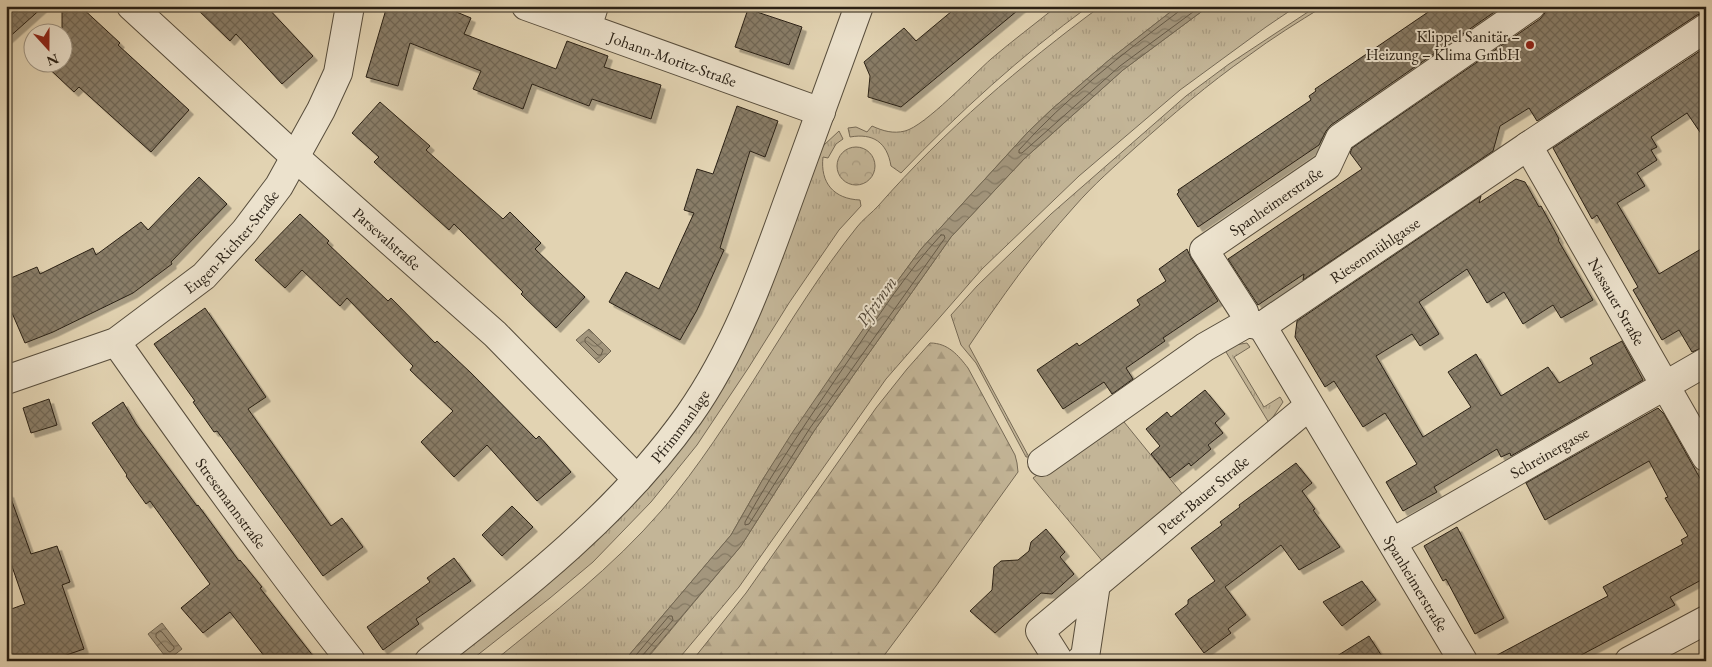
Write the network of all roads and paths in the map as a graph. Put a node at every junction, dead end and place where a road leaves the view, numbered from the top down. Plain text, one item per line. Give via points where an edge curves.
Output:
1 (131, 6) edge
2 (350, 6) edge
3 (526, 6) edge
4 (859, 6) edge
5 (1531, 6) edge
6 (591, 17) edge
7 (1706, 28) edge
8 (820, 112) junction
9 (1528, 146) junction
10 (295, 157) junction
11 (1255, 324) junction
12 (116, 342) junction
13 (1706, 362) edge
14 (6, 380) edge
15 (1665, 386) junction
16 (1309, 406) junction
17 (1706, 457) edge
18 (1042, 462) dead end
19 (637, 479) junction
20 (1393, 542) junction
21 (1096, 584) junction
22 (1706, 620) edge
23 (351, 661) edge
24 (428, 661) edge
25 (1059, 661) edge
26 (1080, 661) edge
27 (1463, 661) edge
28 (1628, 661) edge

1 - 10 street, Parsevalstraße
2 - 10 street, Eugen-Richter-Straße via 338,74
3 - 6 street, Johann-Moritz-Straße
4 - 8 street, Pfrimmanlage
5 - 11 street, Spanheimerstraße via 1340,138 1327,166 1204,250
6 - 8 street, Johann-Moritz-Straße
7 - 9 street, Riesenmühlgasse
8 - 19 street, Pfrimmanlage via 747,312 690,414
9 - 11 street, Riesenmühlgasse
9 - 15 street, Nassauer Straße
10 - 12 street, Eugen-Richter-Straße via 279,186 245,231 204,276
10 - 19 street, Parsevalstraße via 496,334
11 - 16 street, Spanheimerstraße
11 - 18 street, Riesenmühlgasse via 1205,346
12 - 14 street, Eugen-Richter-Straße
12 - 23 street, Stresemannstraße via 214,480
13 - 15 street, Schreinergasse
15 - 17 street, Nassauer Straße
15 - 20 street, Schreinergasse
16 - 20 street, Spanheimerstraße
16 - 21 street, Peter-Bauer Straße
19 - 24 street, Pfrimmanlage via 546,568
20 - 27 street, Spanheimerstraße
21 - 25 street, Peter-Bauer Straße via 1040,631
21 - 26 street via 1085,657
22 - 28 street

